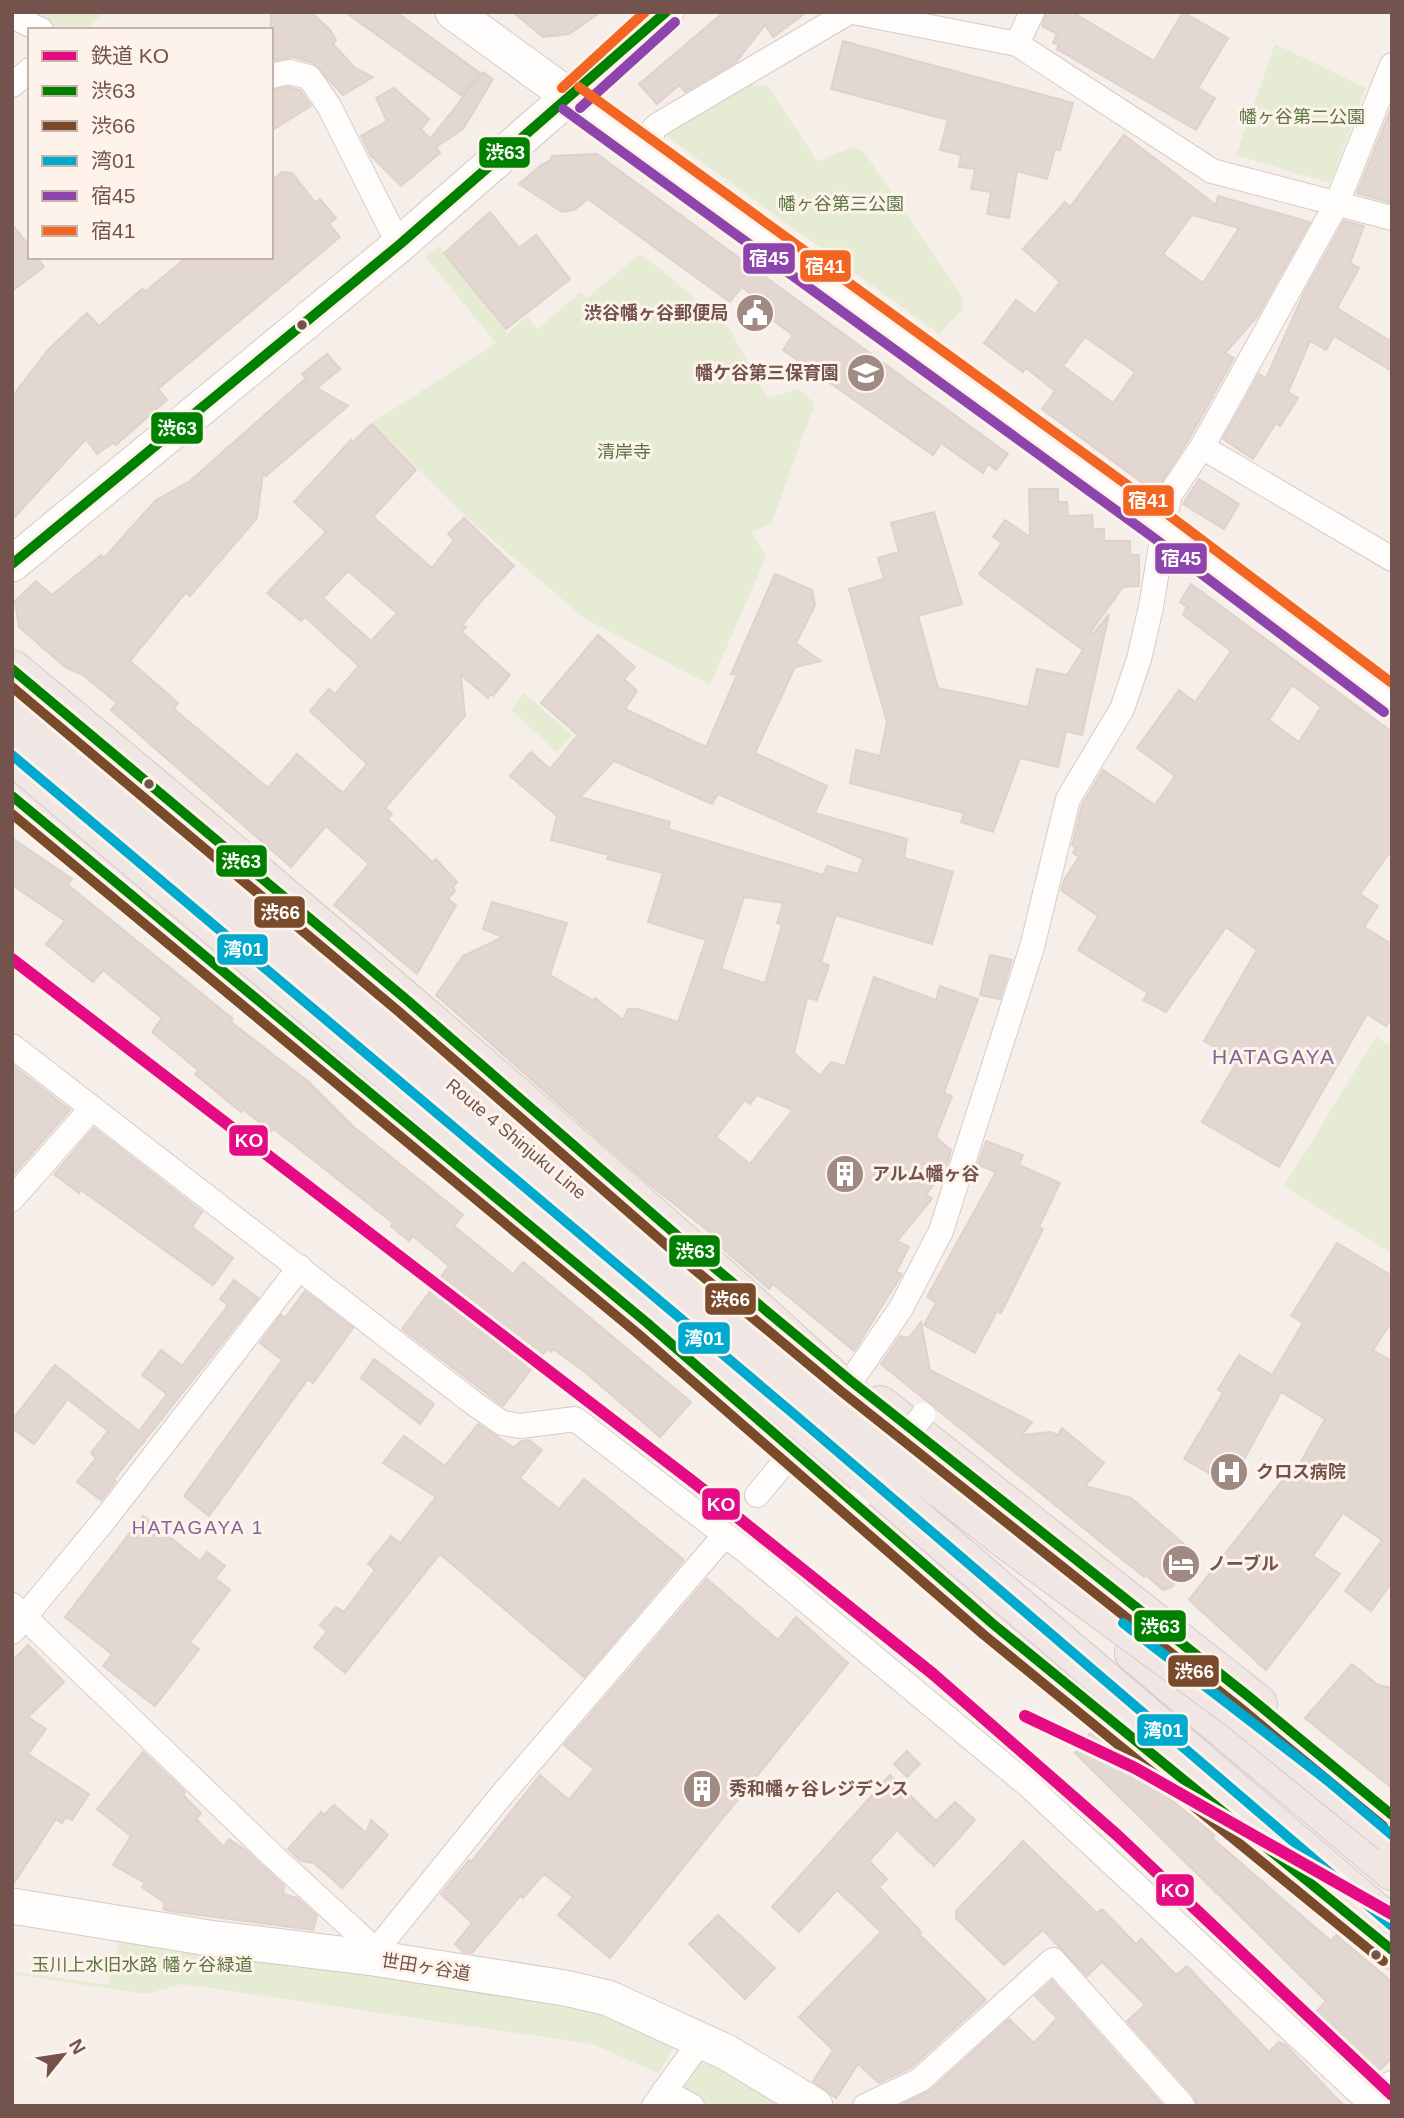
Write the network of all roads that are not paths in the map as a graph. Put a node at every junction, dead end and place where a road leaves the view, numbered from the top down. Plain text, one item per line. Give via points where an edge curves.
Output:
1 (453, 12) edge
2 (666, 12) edge
3 (851, 12) edge
4 (1032, 12) edge
5 (12, 16) edge
6 (37, 28) edge
7 (1017, 44) junction
8 (1392, 65) edge
9 (28, 72) edge
10 (273, 76) edge
11 (12, 85) edge
12 (571, 98) junction
13 (647, 153) junction
14 (1337, 204) junction
15 (1392, 218) edge
16 (399, 245) junction
17 (1202, 447) junction
18 (1162, 527) junction
19 (1392, 559) edge
20 (12, 564) edge
21 (12, 669) edge
22 (12, 691) edge
23 (1392, 701) edge
24 (12, 716) edge
25 (12, 755) edge
26 (12, 775) edge
27 (12, 796) edge
28 (12, 1046) edge
29 (92, 1108) junction
30 (12, 1199) edge
31 (704, 1259) junction
32 (300, 1268) junction
33 (646, 1322) junction
34 (850, 1381) junction
35 (923, 1415) dead end
36 (793, 1452) junction
37 (757, 1495) dead end
38 (848, 1512) dead end
39 (725, 1535) junction
40 (1070, 1613) junction
41 (17, 1619) edge
42 (1392, 1815) edge
43 (1392, 1835) edge
44 (1392, 1871) edge
45 (1392, 1897) edge
46 (12, 1906) edge
47 (1392, 1926) edge
48 (1392, 1950) edge
49 (373, 1958) junction
50 (702, 2039) junction
51 (1392, 2082) edge
52 (659, 2098) edge
53 (795, 2100) edge
54 (1369, 2105) edge
55 (692, 2106) edge
56 (866, 2106) edge
57 (1183, 2106) edge

1 - 12 main road
2 - 12 main road
3 - 7 street
3 - 13 street via 661,122 651,134
4 - 7 street
5 - 6 street
7 - 14 street via 1212,171
8 - 14 street
9 - 11 street
10 - 16 street via 289,72 309,78 329,106
12 - 13 main road
12 - 16 main road
13 - 18 main road
14 - 15 street
14 - 17 street
16 - 20 main road via 186,435
17 - 18 street via 1169,496
17 - 19 street
18 - 23 main road
18 - 34 street via 1139,659 1122,709 1068,799 1032,947 941,1231 901,1308
21 - 31 highway via 407,1000
22 - 31 highway via 518,1118
24 - 43 highway, Route 4 Shinjuku Line, bridge via 815,1390 994,1531 1239,1710
25 - 47 highway, Route 4 Shinjuku Line, bridge
26 - 33 highway via 474,1166
27 - 33 highway
28 - 29 street
29 - 30 street
29 - 32 street
31 - 34 highway
31 - 40 highway
32 - 39 street via 502,1423 520,1426 575,1419
32 - 41 street
33 - 36 highway
33 - 40 highway
34 - 42 highway via 1238,1687
35 - 38 street, bridge
36 - 37 street
36 - 48 highway via 1003,1632
39 - 49 street via 500,1797
39 - 54 street via 1029,1786
40 - 44 highway
40 - 45 highway
41 - 49 street via 368,1943
46 - 49 main road, 世田ヶ谷道 via 209,1938
49 - 50 main road, 世田ヶ谷道 via 608,1998
50 - 52 street
50 - 53 main road, 世田ヶ谷道
51 - 54 street
52 - 55 street
56 - 57 street via 920,2080 1054,1960

